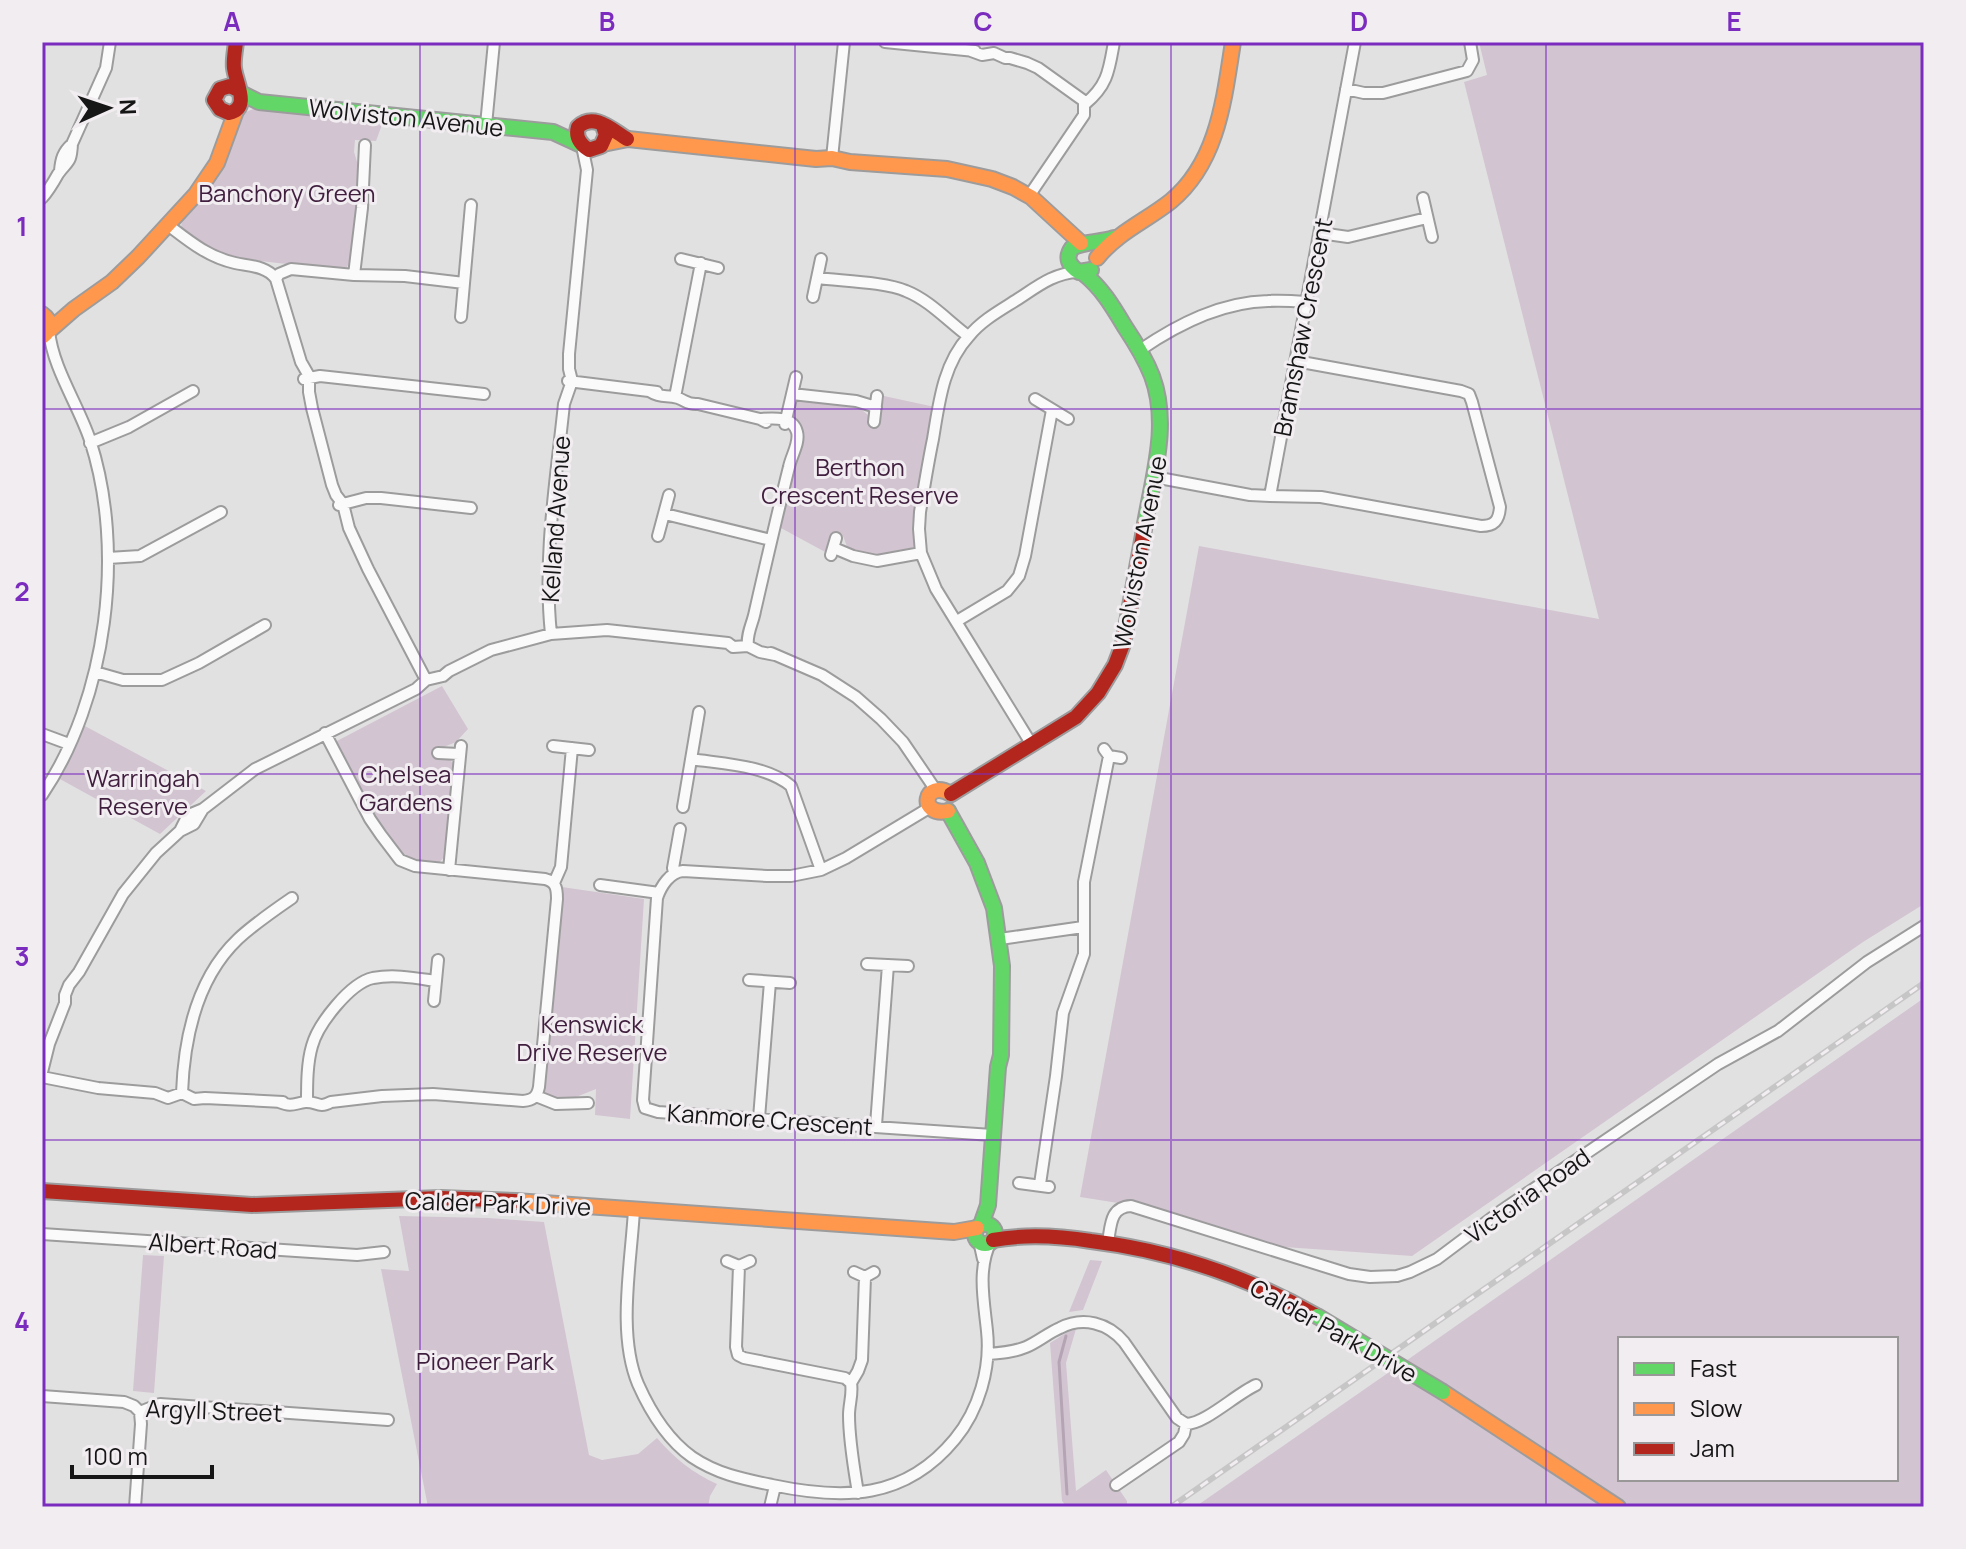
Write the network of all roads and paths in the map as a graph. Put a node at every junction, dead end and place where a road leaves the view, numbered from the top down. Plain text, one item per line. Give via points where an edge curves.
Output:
1 (110, 42) edge
2 (236, 42) edge
3 (494, 42) edge
4 (885, 42) edge
5 (1114, 42) edge
6 (1233, 42) edge
7 (1355, 42) edge
8 (1470, 42) edge
9 (845, 43) edge
10 (995, 48) edge
11 (234, 66) junction
12 (220, 88) junction
13 (1346, 89) junction
14 (238, 91) junction
15 (259, 102) junction
16 (1085, 104) junction
17 (218, 109) junction
18 (237, 109) junction
19 (581, 124) junction
20 (486, 125) junction
21 (603, 126) junction
22 (553, 132) junction
23 (628, 139) junction
24 (225, 140) junction
25 (366, 145) dead end
26 (580, 145) junction
27 (602, 145) junction
28 (833, 155) junction
29 (587, 170) junction
30 (1029, 196) junction
31 (42, 198) edge
32 (1423, 198) dead end
33 (471, 205) dead end
34 (1427, 218) junction
35 (168, 225) junction
36 (1320, 233) junction
37 (1432, 237) dead end
38 (1114, 238) junction
39 (1075, 249) junction
40 (681, 259) dead end
41 (821, 259) dead end
42 (1097, 260) junction
43 (701, 263) junction
44 (718, 268) dead end
45 (1081, 272) junction
46 (354, 275) junction
47 (278, 277) junction
48 (818, 278) junction
49 (1051, 278) junction
50 (464, 283) junction
51 (1102, 289) junction
52 (813, 297) dead end
53 (1306, 302) junction
54 (74, 309) junction
55 (43, 315) edge
56 (461, 317) dead end
57 (46, 334) edge
58 (968, 336) junction
59 (1140, 350) junction
60 (1296, 361) junction
61 (796, 377) dead end
62 (308, 379) junction
63 (570, 381) junction
64 (193, 391) dead end
65 (484, 394) dead end
66 (792, 394) junction
67 (675, 395) junction
68 (1035, 399) dead end
69 (1052, 410) junction
70 (1068, 419) dead end
71 (874, 422) dead end
72 (786, 423) junction
73 (90, 443) junction
74 (1154, 477) junction
75 (669, 495) dead end
76 (1270, 496) junction
77 (341, 505) junction
78 (471, 508) dead end
79 (221, 512) dead end
80 (665, 514) junction
81 (658, 536) dead end
82 (771, 540) junction
83 (834, 547) dead end
84 (921, 553) junction
85 (108, 558) junction
86 (957, 621) junction
87 (265, 625) dead end
88 (551, 634) junction
89 (748, 643) junction
90 (95, 672) junction
91 (425, 678) junction
92 (699, 712) dead end
93 (325, 733) junction
94 (42, 734) edge
95 (69, 744) junction
96 (1032, 745) junction
97 (553, 746) dead end
98 (572, 748) junction
99 (589, 750) dead end
100 (438, 753) dead end
101 (1121, 758) dead end
102 (691, 759) junction
103 (935, 789) junction
104 (951, 794) junction
105 (42, 795) edge
106 (683, 807) dead end
107 (929, 808) junction
108 (948, 811) junction
109 (680, 829) dead end
110 (449, 870) junction
111 (821, 870) junction
112 (674, 873) junction
113 (554, 883) junction
114 (600, 885) dead end
115 (659, 893) junction
116 (292, 898) dead end
117 (1924, 926) edge
118 (1083, 927) junction
119 (1000, 939) junction
120 (438, 960) dead end
121 (867, 964) dead end
122 (888, 965) junction
123 (908, 966) dead end
124 (749, 980) dead end
125 (436, 981) junction
126 (770, 982) junction
127 (790, 983) dead end
128 (434, 1001) dead end
129 (42, 1074) edge
130 (182, 1090) junction
131 (536, 1096) junction
132 (307, 1099) junction
133 (588, 1103) dead end
134 (759, 1118) junction
135 (876, 1125) junction
136 (992, 1135) junction
137 (1019, 1183) dead end
138 (42, 1191) edge
139 (634, 1210) junction
140 (42, 1234) edge
141 (986, 1234) junction
142 (1108, 1242) junction
143 (384, 1252) dead end
144 (727, 1261) dead end
145 (750, 1261) dead end
146 (739, 1266) junction
147 (864, 1274) dead end
148 (988, 1354) junction
149 (851, 1383) junction
150 (1256, 1385) dead end
151 (42, 1396) edge
152 (140, 1412) junction
153 (388, 1420) dead end
154 (1186, 1424) junction
155 (1116, 1485) dead end
156 (775, 1486) junction
157 (858, 1493) junction
158 (135, 1507) edge
159 (770, 1507) edge
160 (1618, 1507) edge

1 - 31 street via 106,68 60,171
2 - 11 street
3 - 20 street
4 - 10 street via 982,55
5 - 16 street via 1101,89
6 - 38 street via 1216,133 1198,173 1169,203
7 - 13 street, Bramshaw Crescent
8 - 13 street via 1473,60 1467,71 1383,93
9 - 28 street
10 - 16 street via 1005,58 1038,68
11 - 12 street
11 - 14 street
12 - 14 street
12 - 17 street via 214,100
13 - 36 street, Bramshaw Crescent
14 - 15 street, Wolviston Avenue
14 - 18 street
15 - 18 street, Wolviston Avenue
15 - 20 street, Wolviston Avenue
16 - 30 street via 1084,115
17 - 18 street
17 - 24 street
18 - 24 street
19 - 21 street via 595,120
19 - 22 street, Wolviston Avenue
19 - 26 street
20 - 22 street, Wolviston Avenue
21 - 23 street
21 - 27 street
22 - 26 street, Wolviston Avenue
23 - 27 street
23 - 28 street via 821,160
24 - 35 street via 208,179
25 - 46 street
26 - 27 street via 589,150
26 - 29 street, Kelland Avenue
27 - 29 street, Kelland Avenue
28 - 30 street via 844,162 982,175
29 - 63 street, Kelland Avenue via 565,362
30 - 39 street via 1063,227
32 - 34 street
33 - 50 street
34 - 36 street via 1348,237
34 - 37 street
35 - 47 street via 207,254
35 - 54 street via 112,282
36 - 53 street, Bramshaw Crescent
38 - 39 street
38 - 42 street
39 - 42 street via 1092,247
39 - 45 street via 1071,268
39 - 49 street
40 - 43 street
41 - 48 street
42 - 45 street via 1092,269
42 - 51 street, Wolviston Avenue
43 - 44 street
43 - 67 street
45 - 49 street
45 - 51 street, Wolviston Avenue
46 - 47 street via 299,269
46 - 50 street
47 - 62 street via 297,363
48 - 52 street
48 - 58 street via 907,291
49 - 58 street
50 - 56 street
51 - 59 street, Wolviston Avenue
53 - 59 street via 1266,301 1205,314
53 - 60 street, Bramshaw Crescent
54 - 55 street
54 - 57 street
55 - 57 street via 50,323
57 - 73 street
58 - 84 street via 952,361 939,402 920,512
59 - 74 street, Wolviston Avenue via 1162,414
60 - 76 street, Bramshaw Crescent
60 - 76 street via 1469,394 1499,515 1495,523 1481,526 1321,497
61 - 66 street
62 - 65 street
62 - 77 street via 305,399 312,408 330,494
63 - 67 street
63 - 88 street, Kelland Avenue via 562,390 547,570
64 - 73 street
66 - 71 street via 876,402
66 - 72 street
67 - 72 street via 766,423
68 - 69 street
69 - 70 street
69 - 86 street via 1019,576 1007,591
72 - 82 street via 792,453
73 - 85 street
74 - 76 street
74 - 96 street, Wolviston Avenue via 1117,663 1084,710
75 - 80 street
77 - 78 street via 381,498
77 - 91 street via 340,518
79 - 85 street via 140,556
80 - 81 street
80 - 82 street
82 - 89 street
83 - 84 street via 877,561
84 - 86 street
85 - 90 street via 106,614
86 - 96 street
87 - 90 street via 162,680 123,680
88 - 89 street via 607,630 733,647
88 - 91 street via 491,650
89 - 103 street via 799,663 856,697 903,742
90 - 95 street
91 - 93 street
92 - 102 street
93 - 110 street via 370,819 400,860
93 - 129 street via 255,769 191,814 156,853 123,894 69,985
94 - 95 street
95 - 105 street
96 - 104 street, Wolviston Avenue
97 - 98 street
98 - 99 street
98 - 113 street via 561,867
100 - 110 street via 460,750
101 - 118 street via 1106,752 1086,865
102 - 106 street
102 - 111 street via 767,772 791,786
103 - 104 street
103 - 107 street via 928,795
104 - 108 street
107 - 108 street via 935,813
107 - 111 street
108 - 119 street via 982,874
109 - 112 street, Kanmore Crescent
110 - 113 street
111 - 112 street via 779,876
112 - 115 street, Kanmore Crescent
113 - 131 street via 557,899
114 - 115 street
115 - 134 street, Kanmore Crescent via 644,1104 658,1112
116 - 130 street via 235,941 206,983 189,1031
117 - 142 street, Victoria Road via 1867,962 1778,1031 1718,1064 1437,1259 1410,1272 1380,1277 1349,1274 1131,1206 1115,1211
118 - 119 street
118 - 137 street via 1082,965 1063,1013 1045,1185
119 - 136 street via 1003,987 994,1050 998,1067
120 - 125 street
121 - 122 street
122 - 123 street
122 - 135 street
124 - 126 street
125 - 128 street
125 - 132 street via 372,979 348,992 316,1034
126 - 127 street
126 - 134 street
129 - 130 street via 168,1098
130 - 132 street via 194,1099 288,1106
131 - 132 street via 523,1101 382,1096 326,1105
131 - 133 street via 556,1104
134 - 135 street, Kanmore Crescent
135 - 136 street, Kanmore Crescent
136 - 141 street
138 - 139 street, Calder Park Drive via 283,1206 433,1197
139 - 141 street, Calder Park Drive
139 - 156 street via 627,1332 631,1361 647,1403 689,1455 733,1477
140 - 143 street, Albert Road via 357,1255
141 - 142 street, Calder Park Drive
141 - 148 street
142 - 160 street, Calder Park Drive, bridge via 1215,1268 1317,1316
144 - 146 street
145 - 146 street
146 - 149 street via 738,1355
147 - 149 street via 862,1360
148 - 154 street via 1019,1350 1073,1322 1101,1325 1124,1342
148 - 157 street via 974,1409 950,1444 907,1477
149 - 157 street via 849,1429
150 - 154 street via 1198,1422
151 - 152 street, Argyll Street via 129,1403
152 - 153 street, Argyll Street via 160,1404
152 - 158 street
154 - 155 street via 1179,1442
156 - 157 street
156 - 159 street

